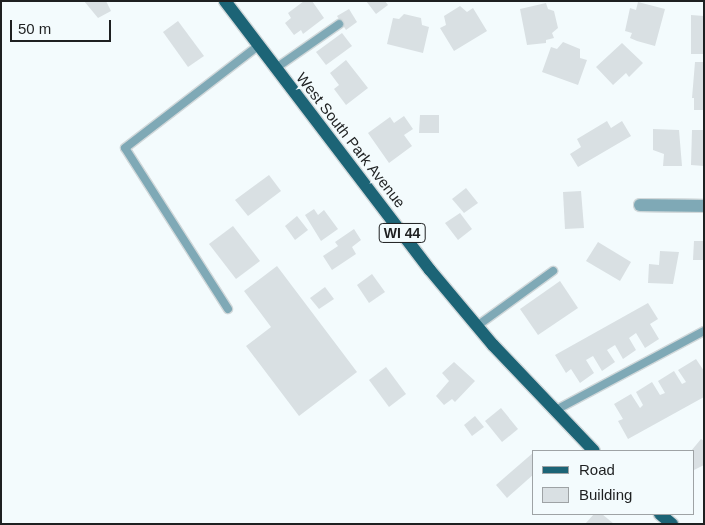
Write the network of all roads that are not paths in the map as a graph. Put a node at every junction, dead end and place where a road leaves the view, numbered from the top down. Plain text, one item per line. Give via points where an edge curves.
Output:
1 (225, 1) edge
2 (339, 24) dead end
3 (258, 46) junction
4 (276, 68) junction
5 (640, 205) dead end
6 (704, 206) edge
7 (553, 271) dead end
8 (228, 308) dead end
9 (477, 326) junction
10 (704, 331) edge
11 (554, 411) junction
12 (593, 450) edge
13 (661, 515) edge
14 (672, 524) edge

1 - 3 main road, West South Park Avenue / WI 44
2 - 4 lane
3 - 4 main road, West South Park Avenue / WI 44
3 - 8 lane via 126,148
4 - 9 main road, West South Park Avenue / WI 44 via 430,270
5 - 6 street
7 - 9 lane
9 - 11 main road, West South Park Avenue / WI 44
10 - 11 lane
11 - 12 main road, West South Park Avenue / WI 44
13 - 14 main road

